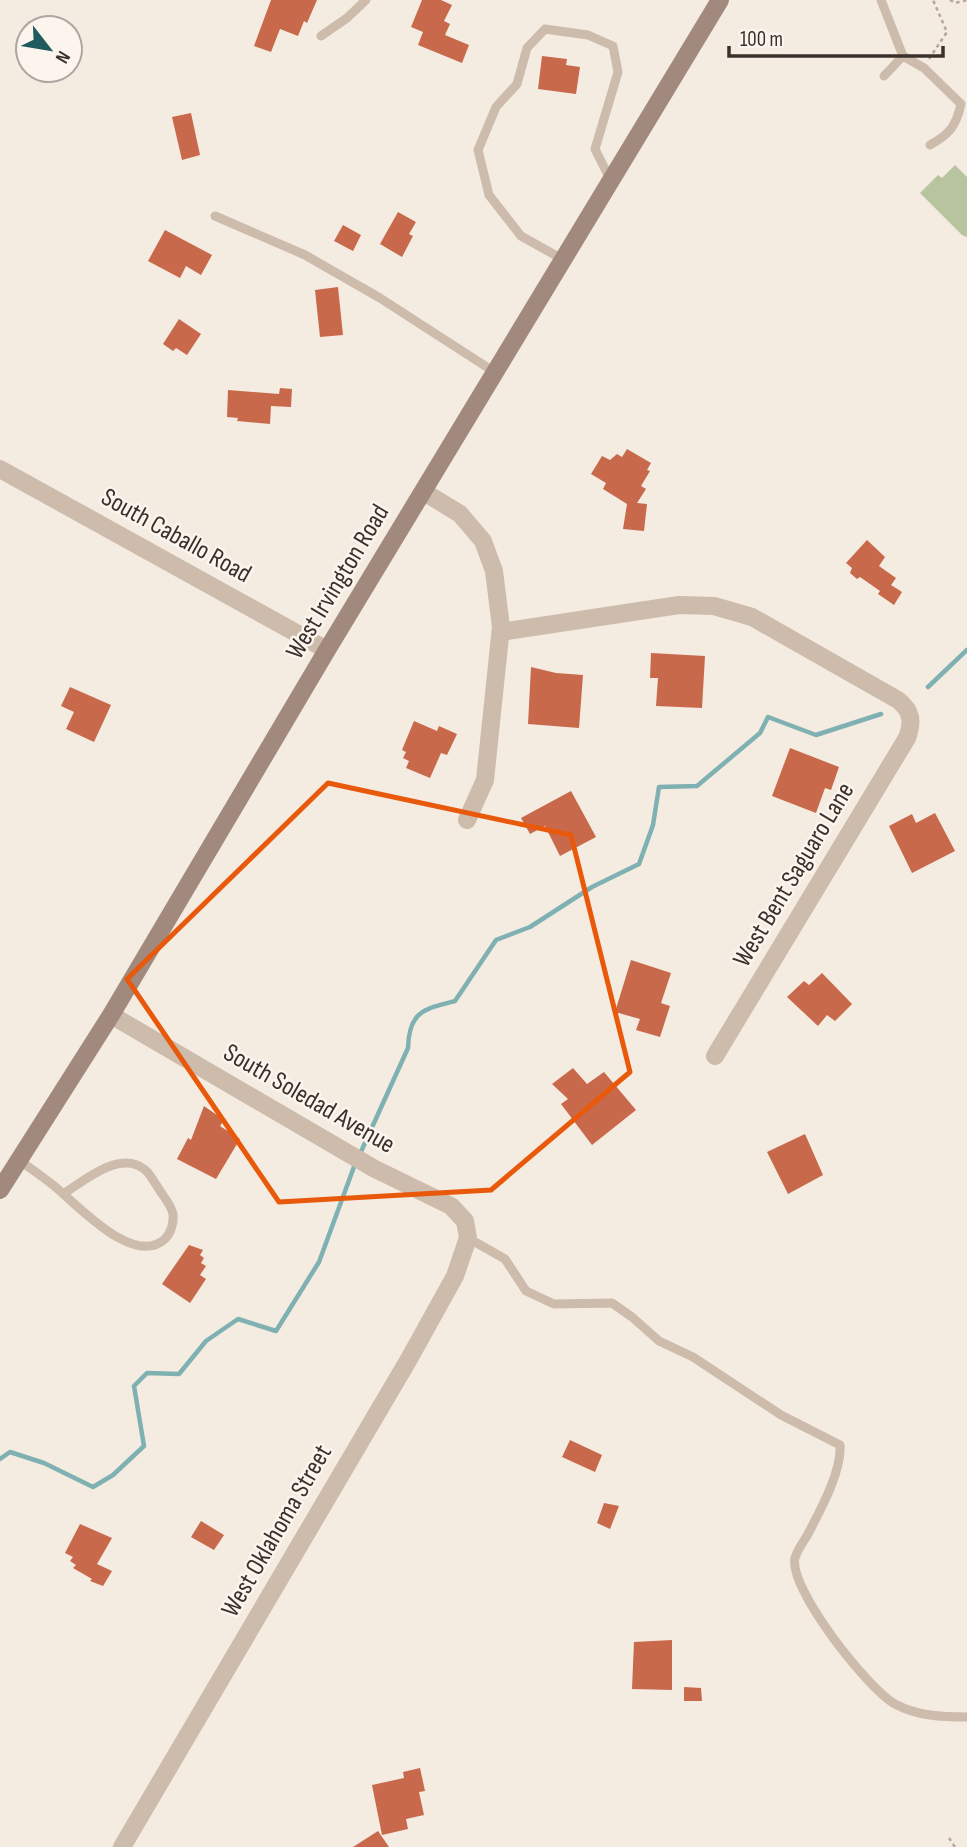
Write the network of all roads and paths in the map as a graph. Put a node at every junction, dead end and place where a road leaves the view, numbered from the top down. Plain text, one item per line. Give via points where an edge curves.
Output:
1 (366, 0) edge
2 (720, 0) edge
3 (881, 0) edge
4 (933, 0) edge
5 (950, 0) edge
6 (967, 0) edge
7 (321, 36) dead end
8 (903, 56) junction
9 (924, 68) junction
10 (884, 76) dead end
11 (930, 145) dead end
12 (612, 181) junction
13 (215, 216) dead end
14 (564, 260) junction
15 (496, 373) junction
16 (0, 469) edge
17 (424, 492) junction
18 (501, 632) junction
19 (327, 650) junction
20 (467, 820) dead end
21 (111, 1015) junction
22 (715, 1056) dead end
23 (19, 1160) junction
24 (0, 1190) edge
25 (63, 1194) junction
26 (468, 1238) junction
27 (967, 1717) edge
28 (948, 1838) dead end
29 (122, 1847) edge
30 (955, 1847) edge

1 - 7 lane
2 - 12 main road, West Irvington Road
3 - 8 lane
4 - 9 path via 947,33
5 - 6 path
8 - 9 lane
8 - 10 lane
9 - 11 lane via 961,104 946,136
12 - 14 main road, West Irvington Road
12 - 14 lane via 595,149 618,72 613,46 589,35 545,29 527,48 517,83 496,107 478,150 489,195 521,236
13 - 15 lane via 305,255
14 - 15 main road, West Irvington Road
15 - 17 main road, West Irvington Road
16 - 19 street, South Caballo Road
17 - 18 street via 460,514 483,541 494,571
17 - 19 main road, West Irvington Road
18 - 20 street via 485,780
18 - 22 street, West Bent Saguaro Lane via 679,604 714,606 752,617 905,706 911,719 907,738
19 - 21 main road, West Irvington Road
21 - 23 main road, West Irvington Road
21 - 26 street, South Soledad Avenue via 376,1169 451,1206 465,1221
23 - 24 main road, West Irvington Road
23 - 25 lane
25 - 25 lane via 101,1228 134,1244 160,1243 172,1226 169,1205 146,1170 136,1165 114,1164
26 - 27 lane via 505,1259 526,1292 554,1304 612,1303 659,1341 840,1445 841,1458 795,1557 795,1576 858,1670 892,1702 915,1714
26 - 29 street, West Oklahoma Street via 455,1276 409,1359
28 - 30 path

